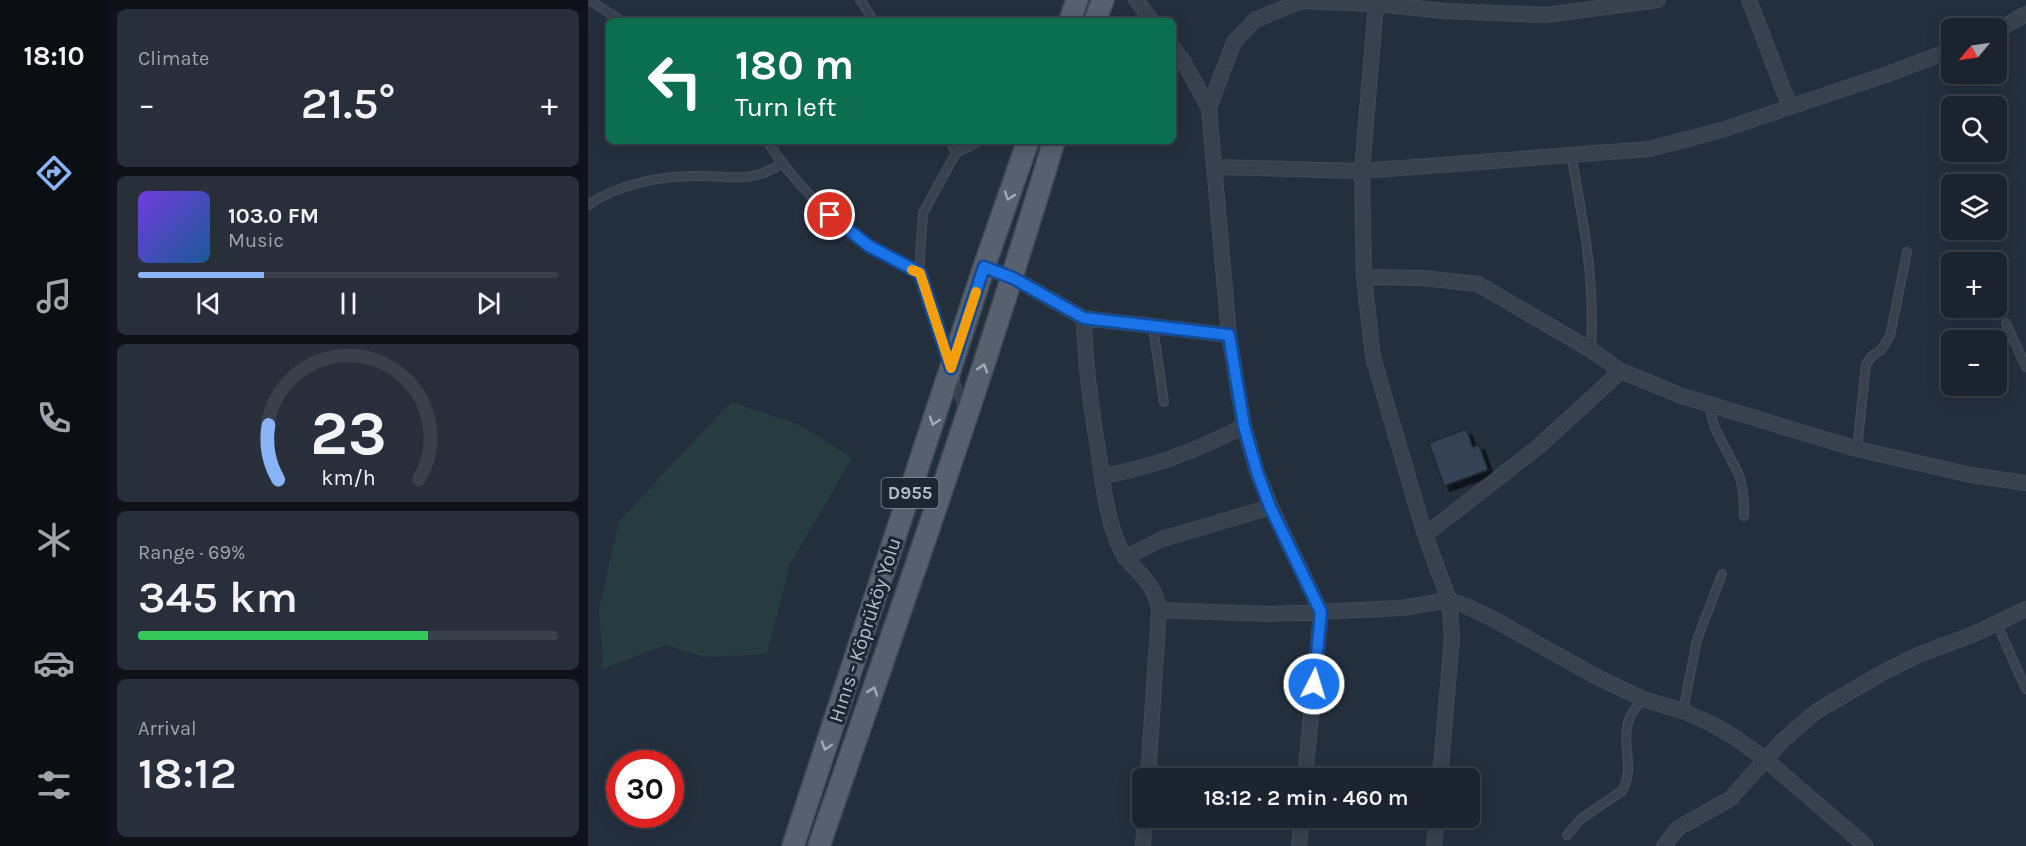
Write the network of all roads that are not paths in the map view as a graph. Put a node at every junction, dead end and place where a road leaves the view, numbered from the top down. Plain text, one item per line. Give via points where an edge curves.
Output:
1 (589, 0) edge
2 (860, 0) edge
3 (1077, 0) edge
4 (1103, 0) edge
5 (1136, 0) edge
6 (1658, 0) edge
7 (1749, 0) edge
8 (1376, 2) edge
9 (2026, 14) edge
10 (617, 18) edge
11 (872, 18) edge
12 (1071, 18) edge
13 (1096, 18) edge
14 (1150, 18) edge
15 (2007, 25) edge
16 (1176, 52) edge
17 (1941, 54) edge
18 (1790, 107) junction
19 (1209, 108) junction
20 (769, 144) edge
21 (952, 144) edge
22 (974, 144) edge
23 (1027, 144) edge
24 (1053, 144) edge
25 (956, 153) junction
26 (1571, 155) junction
27 (783, 163) junction
28 (1214, 167) junction
29 (1362, 171) junction
30 (588, 205) edge
31 (1907, 252) dead end
32 (984, 267) junction
33 (920, 273) junction
34 (1364, 277) junction
35 (1013, 278) junction
36 (1084, 318) junction
37 (2006, 323) dead end
38 (1153, 327) junction
39 (1229, 335) junction
40 (1592, 350) junction
41 (951, 368) junction
42 (2026, 368) edge
43 (1621, 371) junction
44 (1164, 402) dead end
45 (1711, 404) junction
46 (967, 418) junction
47 (1244, 426) junction
48 (1857, 449) junction
49 (1102, 476) junction
50 (2026, 483) edge
51 (1270, 507) junction
52 (1743, 516) dead end
53 (1425, 535) junction
54 (1125, 558) junction
55 (1722, 574) dead end
56 (1449, 600) junction
57 (2026, 609) edge
58 (1159, 610) junction
59 (1321, 612) junction
60 (1997, 624) junction
61 (2026, 689) edge
62 (1643, 699) junction
63 (1683, 711) junction
64 (1766, 759) junction
65 (1149, 768) edge
66 (1306, 768) edge
67 (1441, 768) edge
68 (1144, 828) edge
69 (1301, 828) edge
70 (1436, 828) edge
71 (1568, 835) dead end
72 (793, 846) edge
73 (819, 846) edge
74 (1143, 846) edge
75 (1299, 846) edge
76 (1434, 846) edge
77 (1664, 846) edge
78 (1866, 846) edge

1 - 10 lane
2 - 11 lane
3 - 12 main road
4 - 13 main road
5 - 14 street
6 - 8 street via 1546,15 1445,11
7 - 18 street
8 - 19 street via 1301,1 1255,20 1234,42
8 - 29 street
9 - 15 street
16 - 19 street
17 - 18 street
18 - 26 street via 1649,149
19 - 28 street
20 - 27 lane
21 - 25 lane
22 - 25 lane
23 -> 32 main road, Hınıs - Köprüköy Yolu / D955
24 - 35 main road, Hınıs - Köprüköy Yolu / D955
25 - 33 lane via 923,213
26 - 29 street
26 - 40 lane via 1588,242
27 - 30 lane via 767,173 746,178 692,176 643,183
27 - 33 lane via 849,231 885,256
28 - 29 street
28 - 39 street
29 - 34 street
31 - 48 lane via 1890,336 1866,364
32 - 35 street
32 - 41 main road, Hınıs - Köprüköy Yolu / D955
33 - 41 lane
34 - 40 street via 1478,284
34 - 53 street via 1373,357
35 - 36 street
46 -> 35 main road, Hınıs - Köprüköy Yolu / D955
36 - 38 street
36 - 49 street via 1090,400
37 - 42 lane
38 - 39 street
38 - 44 lane
39 - 47 street
40 - 43 street
41 - 46 lane
41 -> 72 main road, Hınıs - Köprüköy Yolu / D955
43 - 45 street
43 - 53 street via 1538,447
45 - 48 street
45 - 52 lane via 1710,417 1741,481
73 -> 46 main road, Hınıs - Köprüköy Yolu / D955
47 - 49 street via 1161,462
47 - 51 street
48 - 50 street via 1971,475
49 - 54 street via 1108,517
51 - 54 street via 1162,539
51 - 59 street
53 - 56 street
54 - 58 street via 1148,581
55 - 63 lane via 1697,640
56 - 59 street via 1402,608
56 - 62 street via 1495,620
56 - 67 street via 1452,637
57 - 60 street
58 - 59 street
58 - 65 street
59 - 66 street
60 - 61 lane
60 - 64 street via 1918,655 1842,696 1798,725
62 - 63 street
62 - 71 lane via 1626,730 1626,785 1581,819
63 - 64 street via 1712,724
64 - 77 street via 1730,800 1678,828
64 - 78 street
68 - 74 street
69 - 75 street
70 - 76 street

